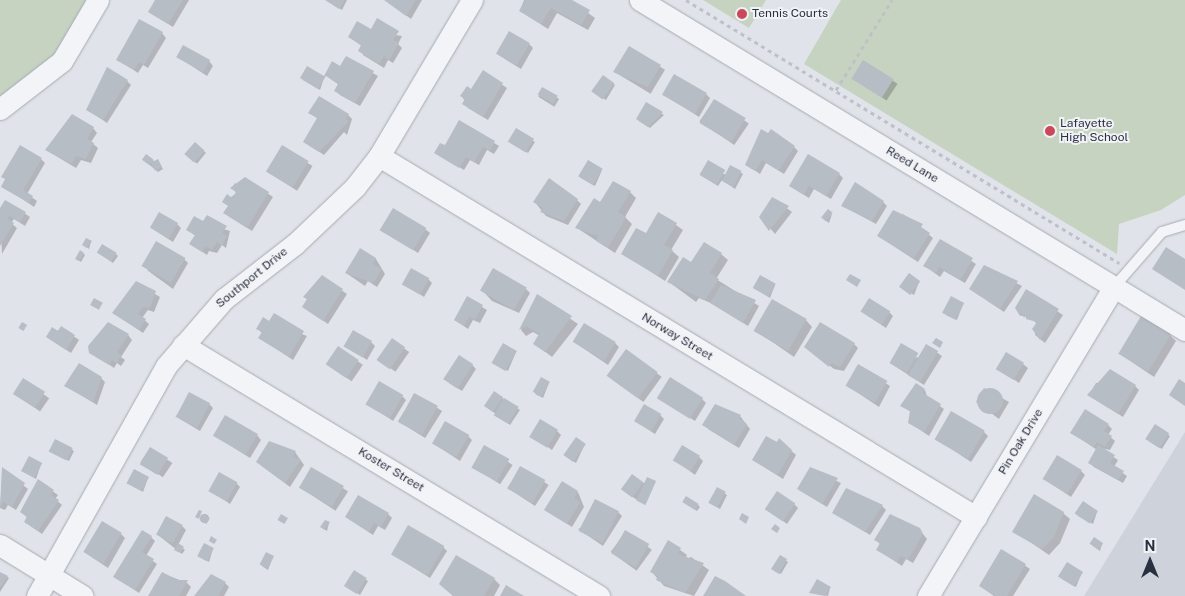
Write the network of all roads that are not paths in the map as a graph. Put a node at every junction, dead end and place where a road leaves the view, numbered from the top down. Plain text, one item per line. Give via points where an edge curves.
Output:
1 (98, 0) edge
2 (472, 0) edge
3 (640, 0) edge
4 (0, 109) edge
5 (379, 156) junction
6 (1185, 225) edge
7 (1114, 287) junction
8 (1185, 330) edge
9 (183, 345) junction
10 (976, 517) junction
11 (0, 545) edge
12 (48, 574) junction
13 (37, 596) edge
14 (83, 596) edge
15 (599, 596) edge
16 (928, 596) edge

1 - 4 street via 62,61
2 - 5 street, Southport Drive
3 - 7 street, Reed Lane
5 - 9 street, Southport Drive via 337,206 224,299
5 - 10 street, Norway Street
6 - 7 lane via 1162,232
7 - 8 street, Reed Lane
7 - 10 street, Pin Oak Drive
9 - 12 street, Southport Drive via 148,394
9 - 15 street, Koster Street
10 - 16 street, Pin Oak Drive
11 - 12 street
12 - 13 street, Southport Drive
12 - 14 street

